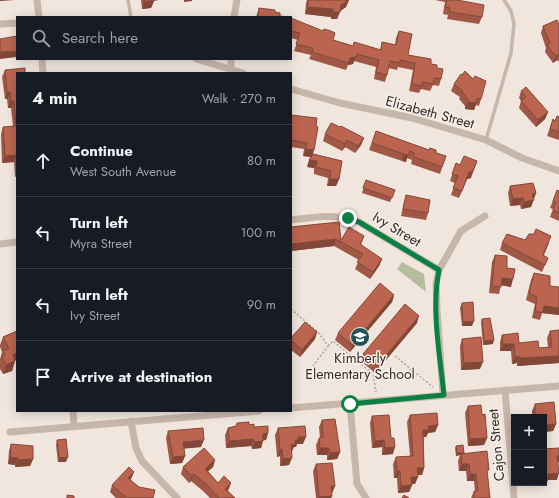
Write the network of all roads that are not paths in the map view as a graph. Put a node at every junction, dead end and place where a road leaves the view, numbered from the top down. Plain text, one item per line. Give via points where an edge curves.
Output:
1 (37, 0) edge
2 (128, 0) edge
3 (237, 0) edge
4 (504, 0) edge
5 (39, 16) edge
6 (131, 16) edge
7 (234, 16) edge
8 (16, 22) edge
9 (0, 24) edge
10 (42, 60) edge
11 (199, 60) edge
12 (231, 60) edge
13 (231, 71) edge
14 (44, 72) edge
15 (292, 89) edge
16 (486, 140) junction
17 (559, 172) edge
18 (485, 216) dead end
19 (292, 220) edge
20 (16, 242) edge
21 (0, 244) edge
22 (439, 270) junction
23 (559, 386) edge
24 (505, 390) junction
25 (444, 395) junction
26 (350, 404) junction
27 (292, 408) edge
28 (73, 412) edge
29 (246, 412) edge
30 (131, 421) junction
31 (74, 425) junction
32 (10, 432) dead end
33 (177, 498) edge
34 (366, 498) edge
35 (514, 498) edge

1 - 5 street
2 - 6 lane
3 - 7 street
4 - 16 lane via 511,11 514,24 511,53
8 - 9 street
10 - 14 street
11 - 13 street
12 - 13 street
15 - 16 street, Elizabeth Street via 340,103 412,118
16 - 17 street, Elizabeth Street via 522,158
18 - 22 street via 461,231
19 - 22 street, Ivy Street via 334,215 348,218
20 - 21 street
22 - 25 street via 436,284 437,309
23 - 24 street
24 - 25 street
24 - 35 street, Cajon Street
25 - 26 street
26 - 27 street
26 - 34 street via 357,484
28 - 31 street
29 - 30 street
30 - 31 street
30 - 33 street via 136,448 142,461
31 - 32 street

